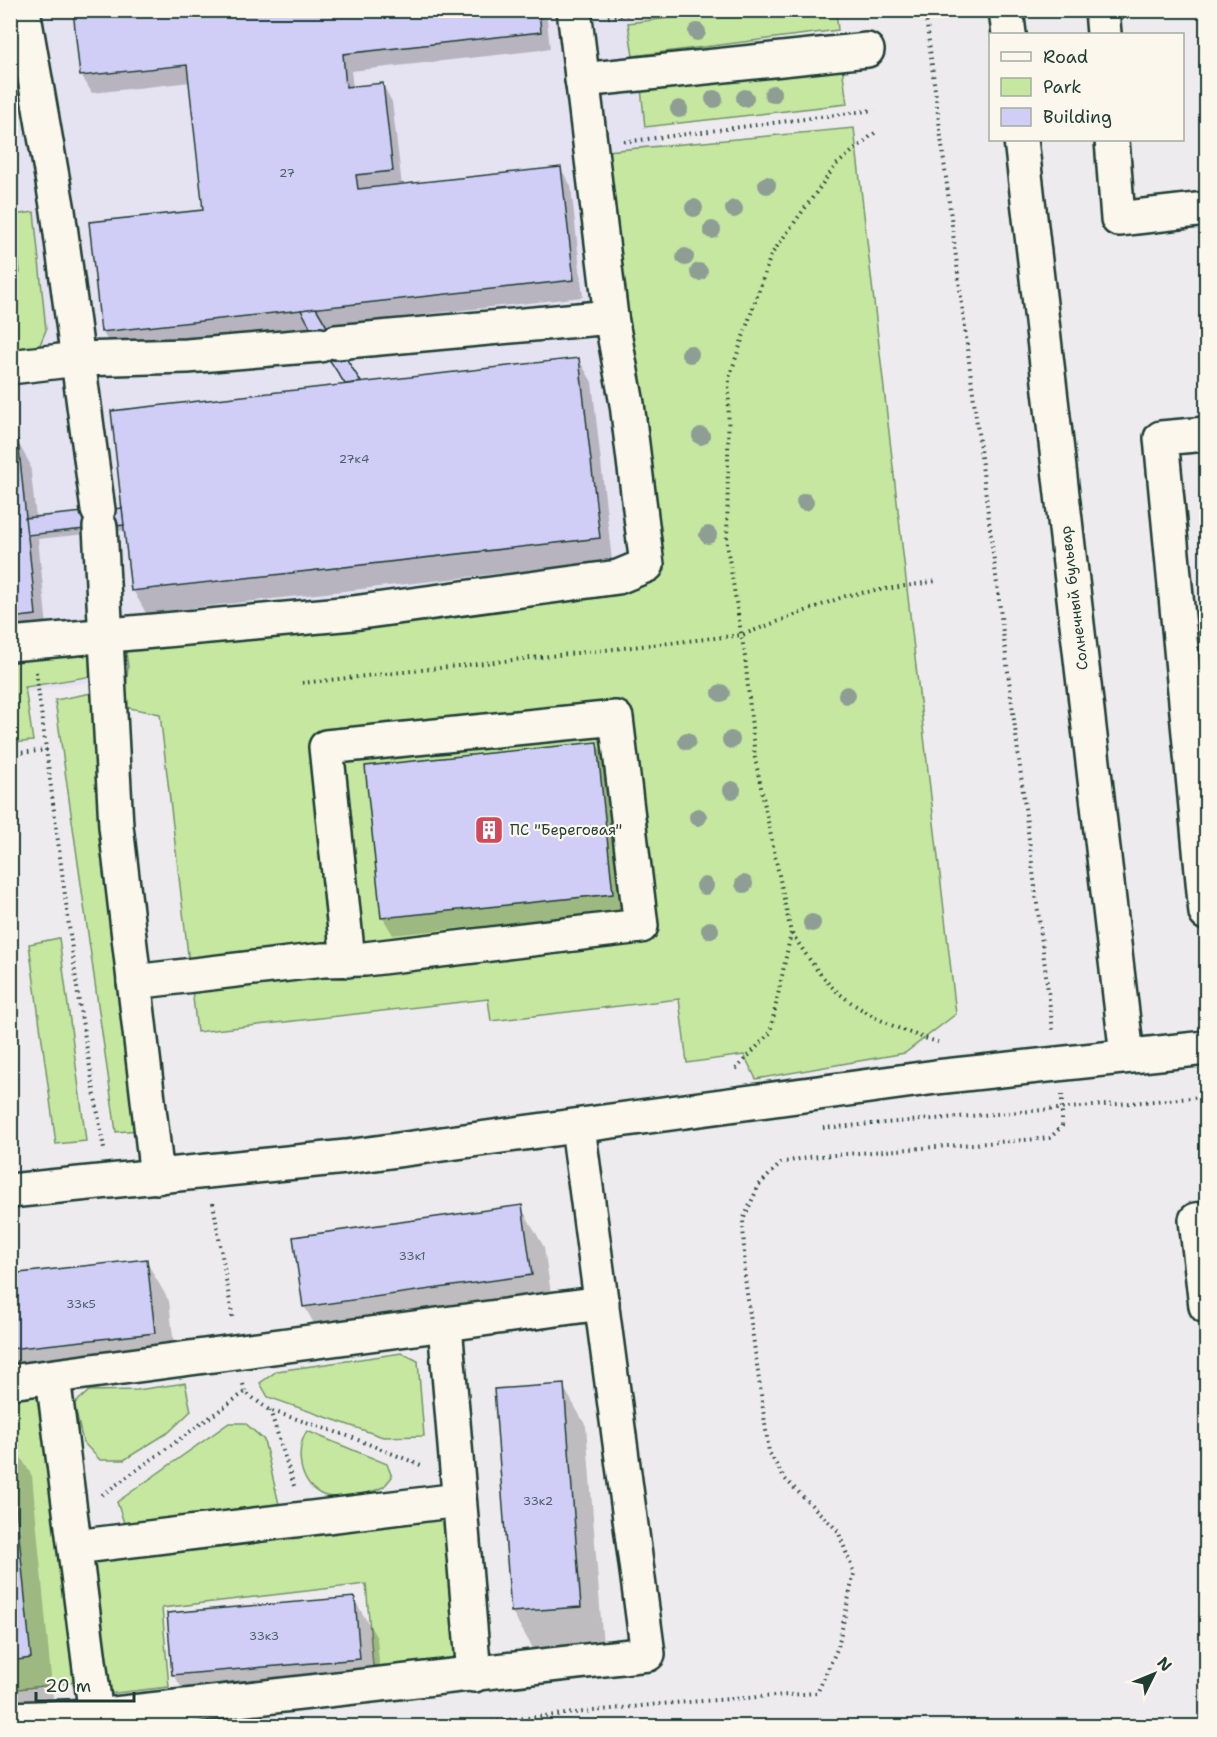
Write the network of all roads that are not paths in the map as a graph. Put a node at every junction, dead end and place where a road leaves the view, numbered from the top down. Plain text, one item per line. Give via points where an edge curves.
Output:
1 (23, 10) edge
2 (1006, 10) edge
3 (1102, 10) edge
4 (574, 16) edge
5 (1009, 33) edge
6 (1104, 33) edge
7 (867, 50) dead end
8 (582, 80) junction
9 (1021, 141) edge
10 (1112, 141) edge
11 (1206, 209) edge
12 (611, 317) junction
13 (78, 359) junction
14 (10, 368) edge
15 (1206, 434) edge
16 (106, 634) junction
17 (21, 643) edge
18 (1198, 739) edge
19 (1206, 913) edge
20 (348, 960) junction
21 (134, 982) junction
22 (1206, 1048) edge
23 (1127, 1056) junction
24 (578, 1127) junction
25 (157, 1177) junction
26 (10, 1191) edge
27 (1206, 1219) edge
28 (602, 1303) junction
29 (1206, 1306) edge
30 (445, 1325) junction
31 (54, 1377) junction
32 (10, 1382) edge
33 (458, 1490) junction
34 (73, 1532) junction
35 (474, 1675) junction
36 (96, 1716) junction
37 (10, 1719) edge

1 - 13 street via 58,211
2 - 5 street
3 - 6 street
4 - 8 street
7 - 8 street
8 - 12 street
9 - 23 street, Солнечный бульвар
10 - 11 street via 1118,219
12 - 13 street via 187,356
12 - 16 street via 627,404 647,564 618,578 353,613
13 - 14 street
13 - 16 street via 99,519
15 - 18 street via 1161,438
16 - 17 street
16 - 21 street via 116,826
18 - 19 street
20 - 20 street via 641,926 616,718 326,747
20 - 21 street
21 - 25 street
22 - 23 street
23 - 24 street via 925,1079
24 - 25 street
24 - 28 street
25 - 26 street
27 - 29 street via 1196,1220
28 - 30 street
28 - 35 street via 648,1654
30 - 31 street
30 - 33 street
31 - 32 street
31 - 34 street
33 - 34 street via 305,1519
33 - 35 street
34 - 36 street
35 - 36 street
36 - 37 street

